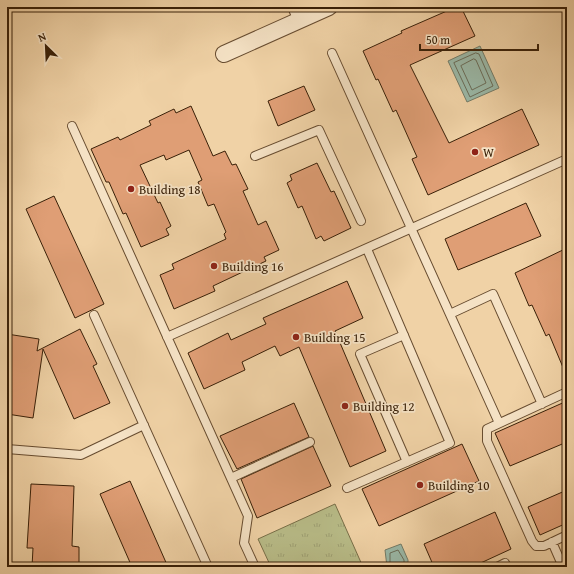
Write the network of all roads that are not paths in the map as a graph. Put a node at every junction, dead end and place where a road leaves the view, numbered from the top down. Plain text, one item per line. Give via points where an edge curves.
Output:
1 (329, 7) edge
2 (295, 14) edge
3 (332, 53) dead end
4 (224, 54) dead end
5 (72, 126) dead end
6 (256, 156) dead end
7 (567, 158) edge
8 (361, 222) dead end
9 (411, 229) junction
10 (367, 249) junction
11 (450, 314) junction
12 (94, 315) dead end
13 (404, 336) junction
14 (167, 337) junction
15 (567, 392) edge
16 (542, 404) junction
17 (499, 422) junction
18 (144, 425) junction
19 (310, 442) dead end
20 (7, 449) edge
21 (407, 462) junction
22 (231, 478) junction
23 (347, 488) dead end
24 (567, 535) edge
25 (552, 542) junction
26 (208, 567) edge
27 (255, 567) edge
28 (497, 567) edge
29 (507, 567) edge
30 (563, 567) edge

1 - 2 street
2 - 4 street
3 - 9 lane
5 - 14 lane
6 - 8 lane via 319,130
7 - 9 lane
9 - 10 lane
9 - 11 lane
10 - 13 lane
10 - 14 lane
11 - 16 lane via 493,294
11 - 17 lane
12 - 18 lane
13 - 21 lane via 450,443
13 - 21 lane via 360,354
14 - 22 lane
15 - 16 lane
16 - 17 lane
17 - 25 lane via 487,429 487,442 532,541 536,546
18 - 20 lane via 81,455
18 - 26 lane
19 - 22 lane
21 - 23 lane
22 - 27 lane via 248,516 244,543
24 - 25 lane
25 - 30 lane
28 - 29 lane via 505,563

